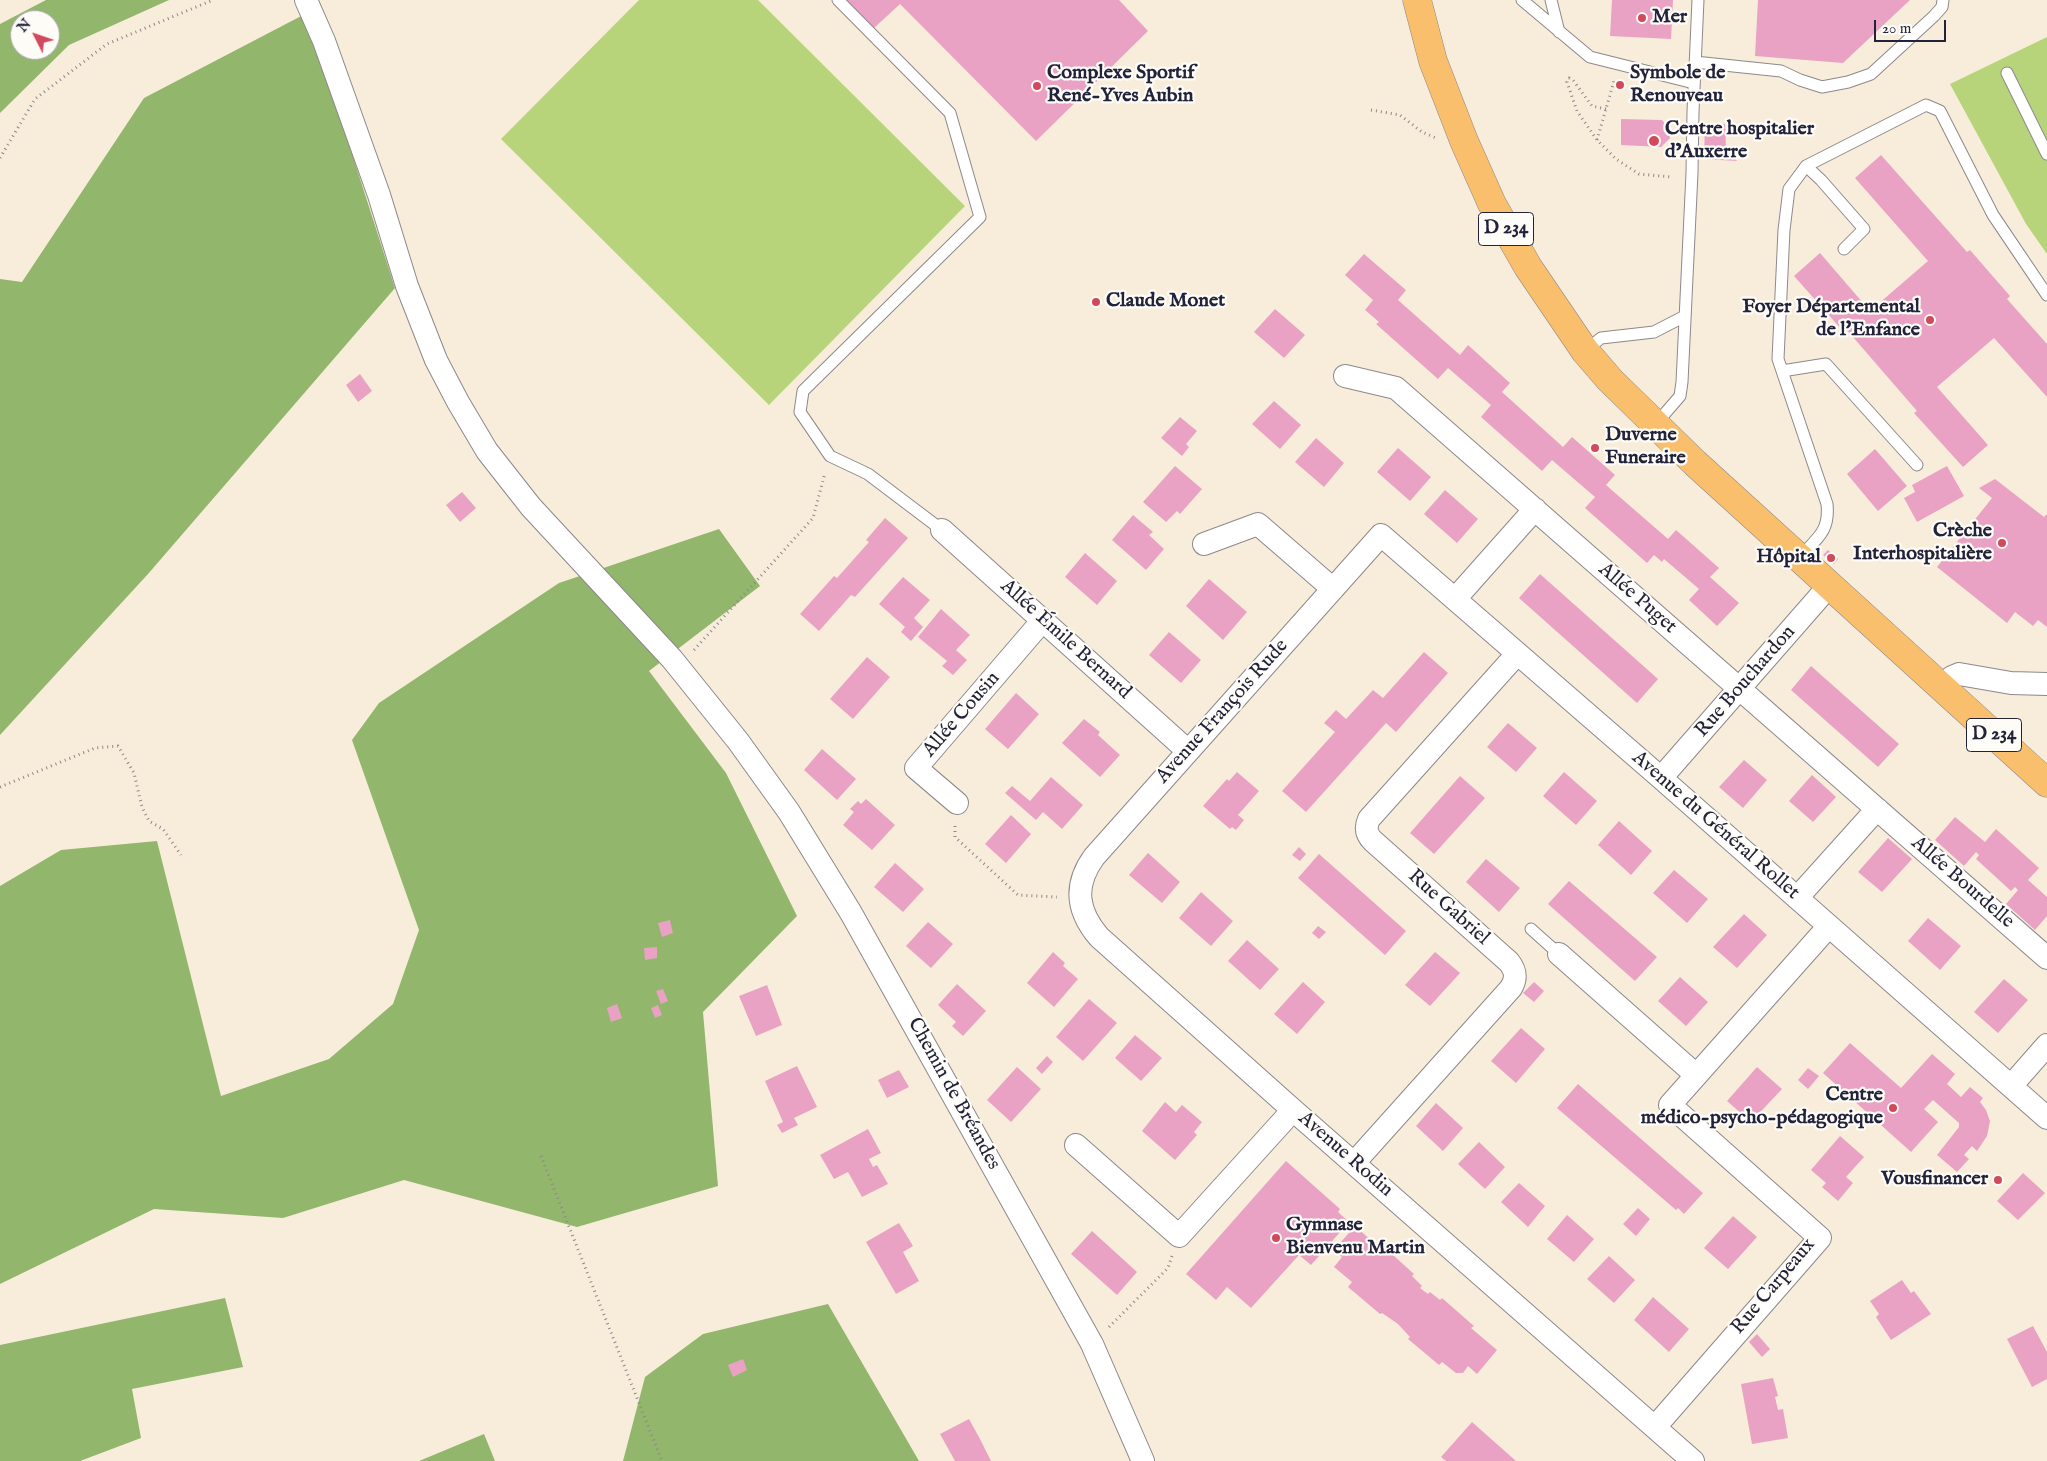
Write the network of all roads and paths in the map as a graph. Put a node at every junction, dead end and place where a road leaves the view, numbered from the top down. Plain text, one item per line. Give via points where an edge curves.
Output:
1 (213, 0) edge
2 (306, 0) edge
3 (838, 0) edge
4 (1417, 0) edge
5 (1522, 0) edge
6 (1551, 0) edge
7 (1698, 0) edge
8 (1943, 0) edge
9 (1559, 32) junction
10 (1695, 62) junction
11 (2006, 73) dead end
12 (1615, 78) dead end
13 (1694, 83) junction
14 (1606, 109) junction
15 (1371, 110) dead end
16 (1444, 140) dead end
17 (1597, 140) junction
18 (2047, 154) edge
19 (0, 158) edge
20 (1806, 166) junction
21 (1671, 177) dead end
22 (1844, 249) dead end
23 (2047, 295) edge
24 (1685, 316) junction
25 (1585, 351) junction
26 (1782, 371) junction
27 (1345, 376) dead end
28 (1655, 425) junction
29 (830, 456) junction
30 (1916, 465) dead end
31 (1534, 509) junction
32 (942, 530) joint
33 (1381, 535) joint
34 (1204, 544) dead end
35 (1799, 558) junction
36 (1829, 586) junction
37 (1333, 589) junction
38 (1455, 599) junction
39 (1044, 620) junction
40 (1517, 654) junction
41 (678, 667) junction
42 (2047, 684) edge
43 (1942, 686) junction
44 (1740, 689) junction
45 (1188, 751) junction
46 (1661, 778) junction
47 (2047, 783) edge
48 (0, 787) edge
49 (957, 803) joint
50 (1877, 809) junction
51 (181, 855) dead end
52 (1080, 897) junction
53 (1797, 898) junction
54 (1829, 926) junction
55 (1531, 929) dead end
56 (1559, 954) joint
57 (2047, 958) edge
58 (2047, 1045) edge
59 (1696, 1075) junction
60 (2011, 1086) junction
61 (1293, 1110) junction
62 (2047, 1118) edge
63 (1076, 1145) dead end
64 (541, 1156) dead end
65 (1354, 1163) junction
66 (1179, 1236) junction
67 (1092, 1344) junction
68 (1655, 1427) junction
69 (1143, 1460) edge
70 (662, 1461) edge
71 (1693, 1461) edge

1 - 19 path via 107,44 35,100
2 - 41 street, Chemin de Bréandes via 379,195 407,286 436,360 458,402 487,451 532,507
3 - 29 lane via 950,112 980,217 803,390 800,412
4 - 25 main road, D 234 via 1433,61 1492,204 1528,267
5 - 9 lane
6 - 9 lane
7 - 10 lane
8 - 10 lane via 1942,7 1934,16 1871,74 1848,82 1822,87 1781,71
9 - 13 lane via 1590,57
10 - 13 lane
11 - 18 lane
12 - 14 path
13 - 24 lane
14 - 17 path
14 - 17 path via 1592,106 1569,78 1567,82 1578,111
15 - 16 path via 1400,115 1422,132
17 - 21 path via 1616,159 1639,174
20 - 22 lane via 1864,229
20 - 23 lane via 1926,105 1940,111 1993,216
20 - 26 lane via 1789,189 1784,230 1778,359
24 - 25 lane via 1654,332 1601,338
24 - 28 lane via 1680,396
25 - 28 main road, D 234
26 - 30 lane via 1826,364
26 - 35 lane via 1828,504 1825,531
27 - 31 street, Allée Puget via 1396,388
28 - 35 main road, D 234
29 - 32 lane via 868,474
29 - 41 path via 813,518
31 - 38 street
31 - 44 street, Allée Puget
32 - 39 street, Allée Émile Bernard
33 - 37 street, Avenue François Rude
33 - 38 street, Avenue du Général Rollet
34 - 37 street via 1258,524
35 - 36 main road, D 234
36 - 43 main road, D 234
36 - 44 street, Rue Bouchardon
37 - 45 street, Avenue François Rude
38 - 40 street, Avenue du Général Rollet
39 - 45 street, Allée Émile Bernard
39 - 49 street, Allée Cousin via 916,768
40 - 46 street, Avenue du Général Rollet
40 - 65 street, Rue Gabriel via 1366,825 1372,841 1509,962 1516,974 1515,981
41 - 67 street, Chemin de Bréandes via 738,741 789,812 851,913
42 - 43 street via 2011,683 1959,674
43 - 47 main road, D 234
44 - 46 street, Rue Bouchardon
44 - 50 street, Allée Bourdelle
45 - 52 street, Avenue François Rude via 1085,869
46 - 53 street, Avenue du Général Rollet
48 - 51 path via 95,748 118,746 134,773 142,807 149,821 163,829
49 - 52 path via 955,837 1018,895
50 - 53 street
50 - 57 street, Allée Bourdelle
52 - 61 street, Avenue Rodin via 1089,925 1099,937
53 - 54 street, Avenue du Général Rollet
54 - 59 street, Rue Carpeaux
54 - 60 street, Avenue du Général Rollet
55 - 56 lane
56 - 59 street
58 - 60 street
59 - 68 street, Rue Carpeaux via 1670,1104 1820,1238
60 - 62 street, Avenue du Général Rollet
61 - 65 street, Avenue Rodin
61 - 66 street
63 - 66 street
64 - 70 path
65 - 68 street, Avenue Rodin
66 - 67 path via 1168,1268
67 - 69 street, Chemin de Bréandes
68 - 71 street, Avenue Rodin

